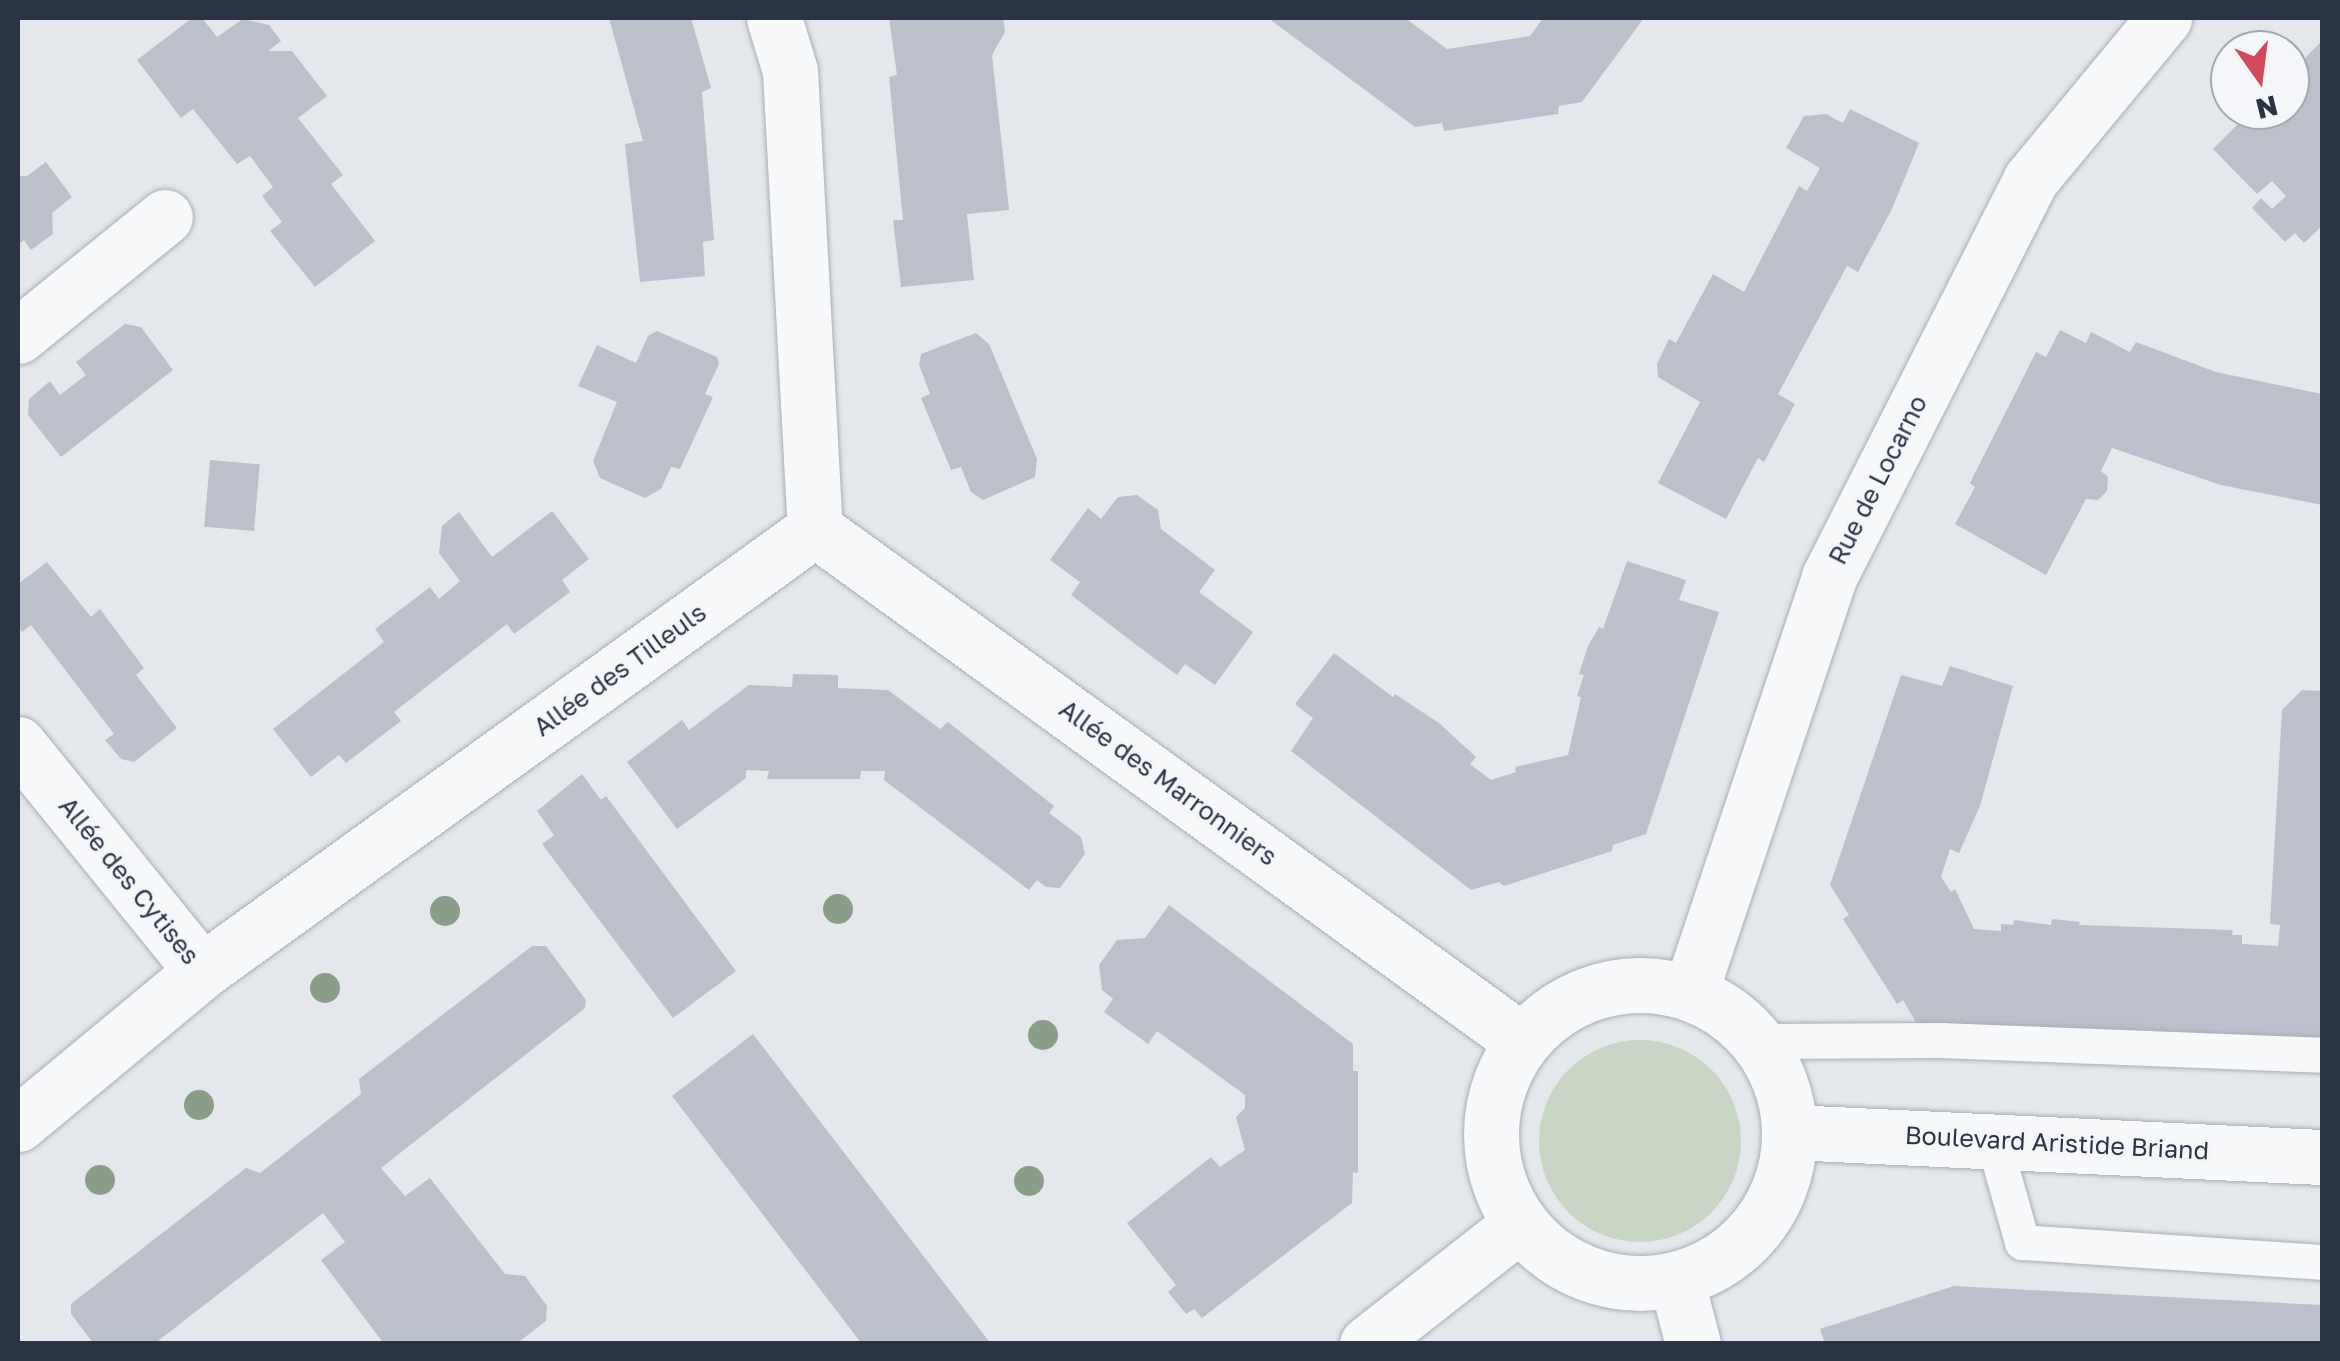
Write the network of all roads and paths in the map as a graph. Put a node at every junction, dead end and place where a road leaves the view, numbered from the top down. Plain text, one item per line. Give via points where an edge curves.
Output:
1 (774, 18) edge
2 (2164, 18) edge
3 (165, 217) dead end
4 (18, 336) edge
5 (815, 530) junction
6 (18, 744) edge
7 (202, 971) junction
8 (1690, 993) junction
9 (1518, 1038) junction
10 (1758, 1041) junction
11 (2322, 1056) edge
12 (18, 1124) edge
13 (1791, 1132) junction
14 (1993, 1139) junction
15 (2322, 1157) edge
16 (1520, 1224) junction
17 (2322, 1262) edge
18 (1676, 1279) junction
19 (1367, 1344) edge
20 (1693, 1344) edge

1 - 5 street via 790,71
2 - 8 street, Rue de Locarno via 2031,180 1829,578
3 - 4 street
5 - 7 street, Allée des Tilleuls
5 - 9 street, Allée des Marronniers
6 - 7 street, Allée des Cytises
7 - 12 street, Allée des Tilleuls
8 - 9 street via 1635,984 1581,996
8 - 10 street via 1728,1012
9 - 16 street via 1492,1109 1492,1155 1499,1195
10 - 11 lane via 1940,1040
10 - 13 street via 1782,1084
13 - 14 street, Boulevard Aristide Briand
13 - 18 street via 1784,1176 1765,1217 1734,1251
14 - 15 street, Boulevard Aristide Briand
14 - 17 lane via 2022,1242
16 - 18 street via 1570,1267 1614,1282
16 - 19 street
18 - 20 street

